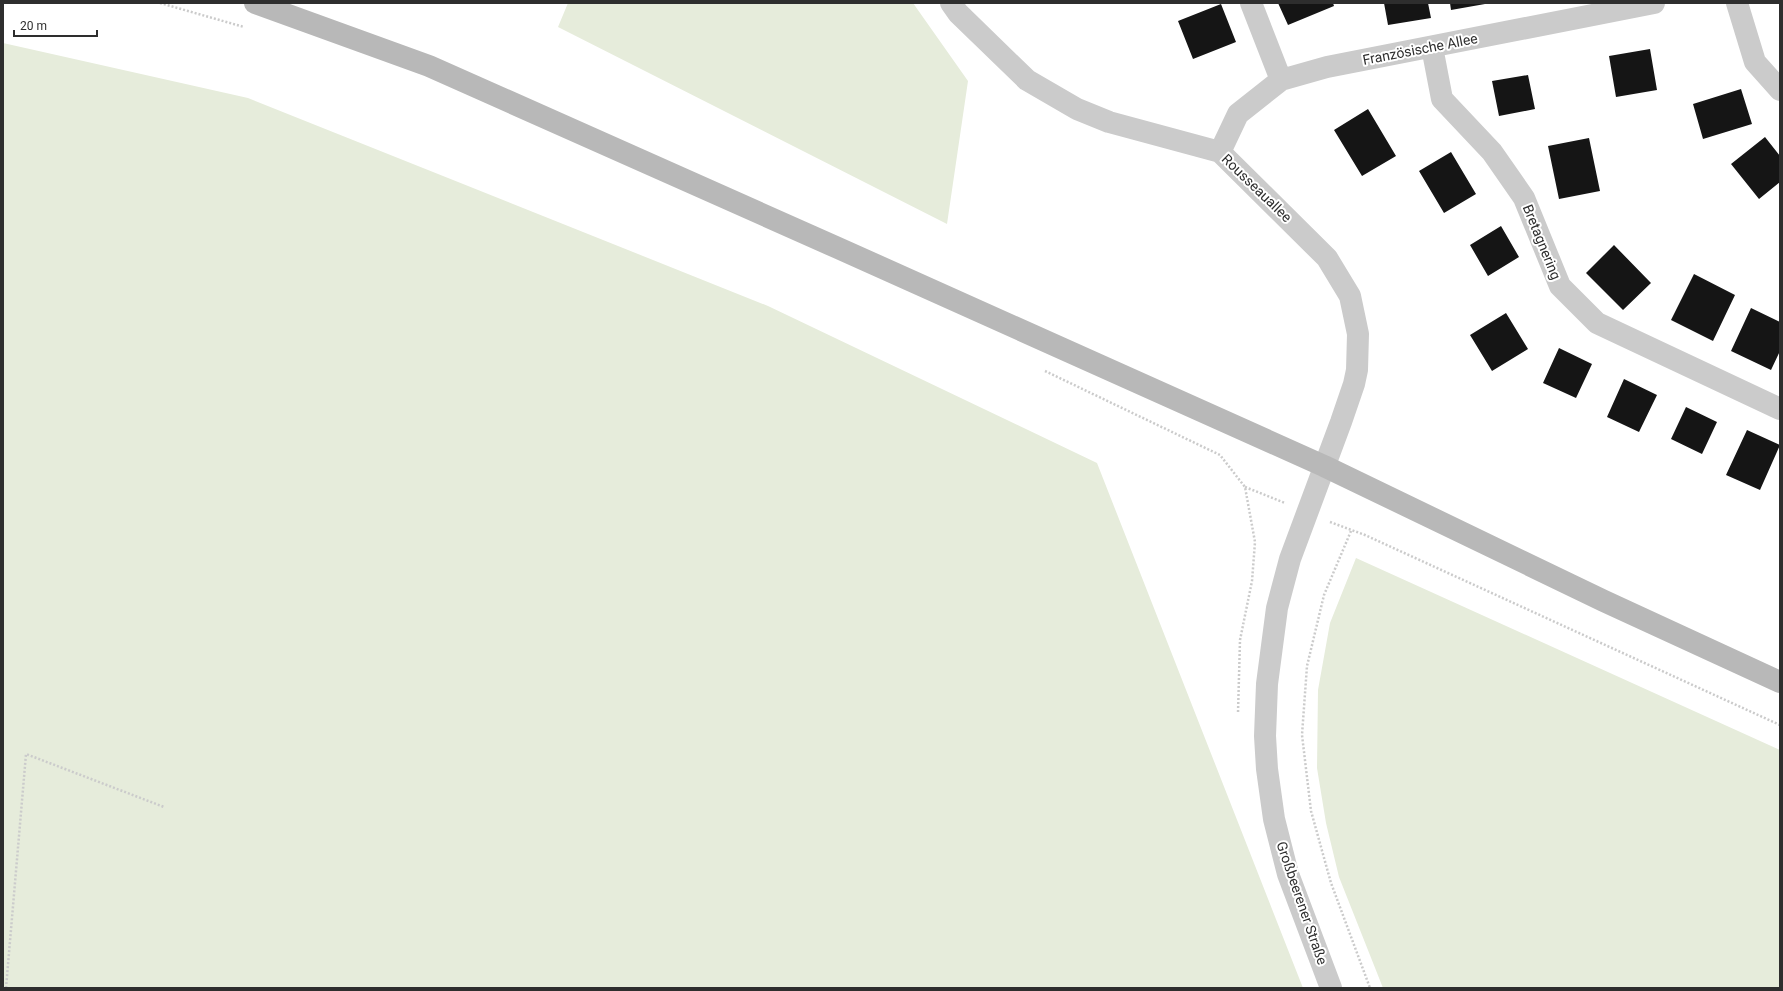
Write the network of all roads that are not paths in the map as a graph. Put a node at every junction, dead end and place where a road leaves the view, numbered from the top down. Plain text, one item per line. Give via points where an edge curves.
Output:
1 (255, 3) edge
2 (951, 3) edge
3 (1251, 3) edge
4 (1654, 3) edge
5 (1737, 3) edge
6 (1432, 47) junction
7 (1281, 80) junction
8 (1780, 90) edge
9 (1220, 152) junction
10 (1780, 409) edge
11 (1324, 466) junction
12 (1780, 682) edge
13 (1331, 988) edge

1 - 11 main road via 429,66
2 - 9 street, Rousseauallee via 958,13 1027,80 1077,109 1108,122
3 - 7 street
4 - 6 street, Französische Allee
5 - 8 street via 1755,62
6 - 7 street, Französische Allee via 1327,67
6 - 10 street, Bretagnering via 1442,99 1492,152 1524,198 1560,286 1597,323
7 - 9 street, Französische Allee via 1238,114
9 - 11 street, Rousseauallee via 1327,258 1350,296 1358,334 1357,370
11 - 12 main road via 1604,601
11 - 13 street, Großbeerener Straße via 1290,559 1277,608 1267,684 1265,736 1274,819 1285,860

